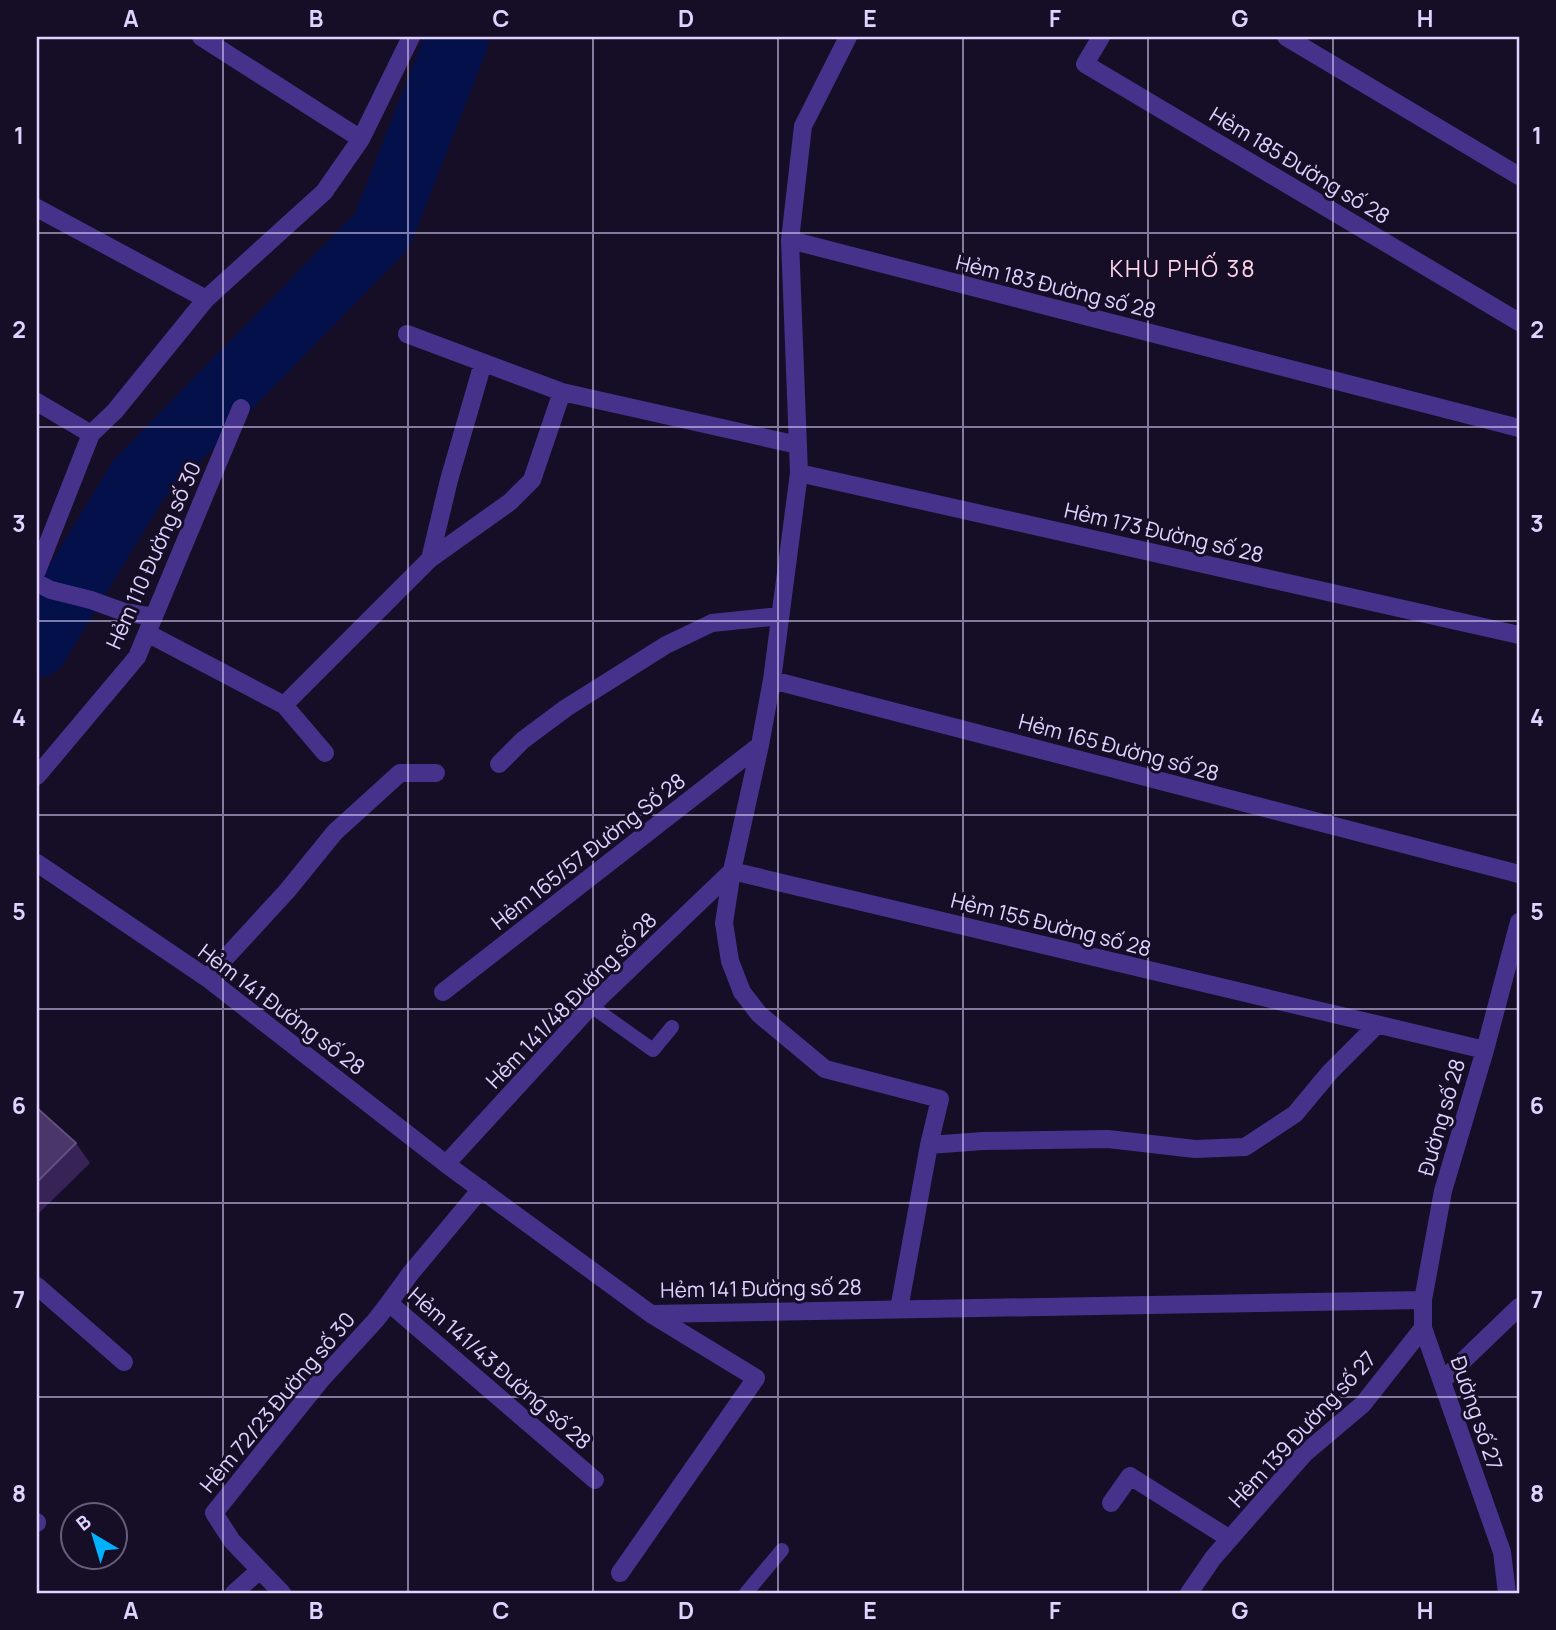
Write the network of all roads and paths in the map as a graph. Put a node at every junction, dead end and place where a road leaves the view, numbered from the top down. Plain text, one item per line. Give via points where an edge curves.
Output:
1 (201, 37) edge
2 (411, 37) edge
3 (848, 37) edge
4 (1101, 37) edge
5 (1286, 37) edge
6 (361, 139) junction
7 (1519, 176) edge
8 (37, 208) edge
9 (790, 240) junction
10 (206, 299) junction
11 (1519, 322) edge
12 (407, 334) dead end
13 (484, 363) junction
14 (562, 392) junction
15 (37, 402) edge
16 (241, 408) dead end
17 (1519, 428) edge
18 (90, 434) junction
19 (798, 445) junction
20 (799, 473) junction
21 (430, 559) junction
22 (38, 561) edge
23 (44, 586) edge
24 (780, 616) junction
25 (150, 625) junction
26 (1519, 635) edge
27 (772, 680) junction
28 (284, 705) junction
29 (760, 746) junction
30 (325, 753) dead end
31 (499, 764) dead end
32 (436, 772) dead end
33 (37, 776) edge
34 (37, 863) edge
35 (732, 871) junction
36 (1519, 874) edge
37 (1519, 922) edge
38 (207, 978) junction
39 (443, 992) dead end
40 (591, 1006) junction
41 (1377, 1026) junction
42 (672, 1027) dead end
43 (1485, 1051) junction
44 (929, 1144) junction
45 (446, 1164) junction
46 (481, 1189) junction
47 (37, 1286) edge
48 (1423, 1300) junction
49 (389, 1303) junction
50 (1519, 1307) edge
51 (900, 1309) junction
52 (651, 1314) junction
53 (1423, 1328) junction
54 (124, 1362) dead end
55 (1442, 1381) junction
56 (595, 1480) dead end
57 (1111, 1503) dead end
58 (1230, 1539) junction
59 (782, 1550) dead end
60 (1511, 1551) edge
61 (260, 1570) junction
62 (620, 1573) dead end
63 (234, 1593) edge
64 (282, 1593) edge
65 (746, 1593) edge
66 (1189, 1593) edge
67 (1507, 1593) edge

1 - 6 street
2 - 6 street
3 - 9 street via 803,126
4 - 11 street, Hẻm 185 Đường số 28 via 1085,64
5 - 7 street
6 - 10 street via 324,192
8 - 10 street
9 - 17 street, Hẻm 183 Đường số 28
9 - 19 street
10 - 18 street via 115,411
12 - 13 street
13 - 14 street
13 - 21 street
14 - 19 street
14 - 21 street via 531,480 510,502
15 - 18 street
16 - 25 street, Hẻm 110 Đường số 30
18 - 22 street
19 - 20 street
20 - 24 street
20 - 26 street, Hẻm 173 Đường số 28
21 - 28 street
23 - 25 street
24 - 27 street
24 - 31 street via 712,623 666,645 566,708
25 - 28 street
25 - 33 street, Hẻm 110 Đường số 30 via 137,657
27 - 29 street
27 - 36 street, Hẻm 165 Đường số 28
28 - 30 street
29 - 35 street
29 - 39 street, Hẻm 165/57 Đường Số 28
32 - 38 street via 400,773 391,781 335,832
34 - 38 street, Hẻm 141 Đường số 28
35 - 40 street, Hẻm 141/48 Đường số 28
35 - 41 street, Hẻm 155 Đường số 28
35 - 44 street via 724,923 730,961 742,992 760,1014 825,1069 940,1099
37 - 43 street, Đường số 28
38 - 45 street, Hẻm 141 Đường số 28
40 - 42 lane via 653,1050
40 - 45 street, Hẻm 141/48 Đường số 28
41 - 43 street, Hẻm 155 Đường số 28
41 - 44 street via 1295,1114 1245,1147 1195,1149 1108,1139
43 - 48 street, Đường số 28 via 1443,1191
44 - 51 street
45 - 46 street, Hẻm 141 Đường số 28
46 - 49 street, Hẻm 141/43 Đường số 28
46 - 52 street, Hẻm 141 Đường số 28
47 - 54 street
48 - 51 street, Hẻm 141 Đường số 28
48 - 53 street, Đường số 28
49 - 56 street, Hẻm 141/43 Đường số 28
49 - 61 street, Hẻm 72/23 Đường số 30 via 214,1513 232,1541
50 - 55 street
51 - 52 street, Hẻm 141 Đường số 28
52 - 62 street via 757,1378
53 - 55 street, Đường số 27
53 - 58 street, Hẻm 139 Đường số 27 via 1363,1404 1305,1453
55 - 60 street, Đường số 27
57 - 58 street via 1130,1476
58 - 66 street, Hẻm 139 Đường số 27
59 - 65 lane
60 - 67 street, Đường số 27
61 - 63 street
61 - 64 street, Hẻm 72/23 Đường số 30

